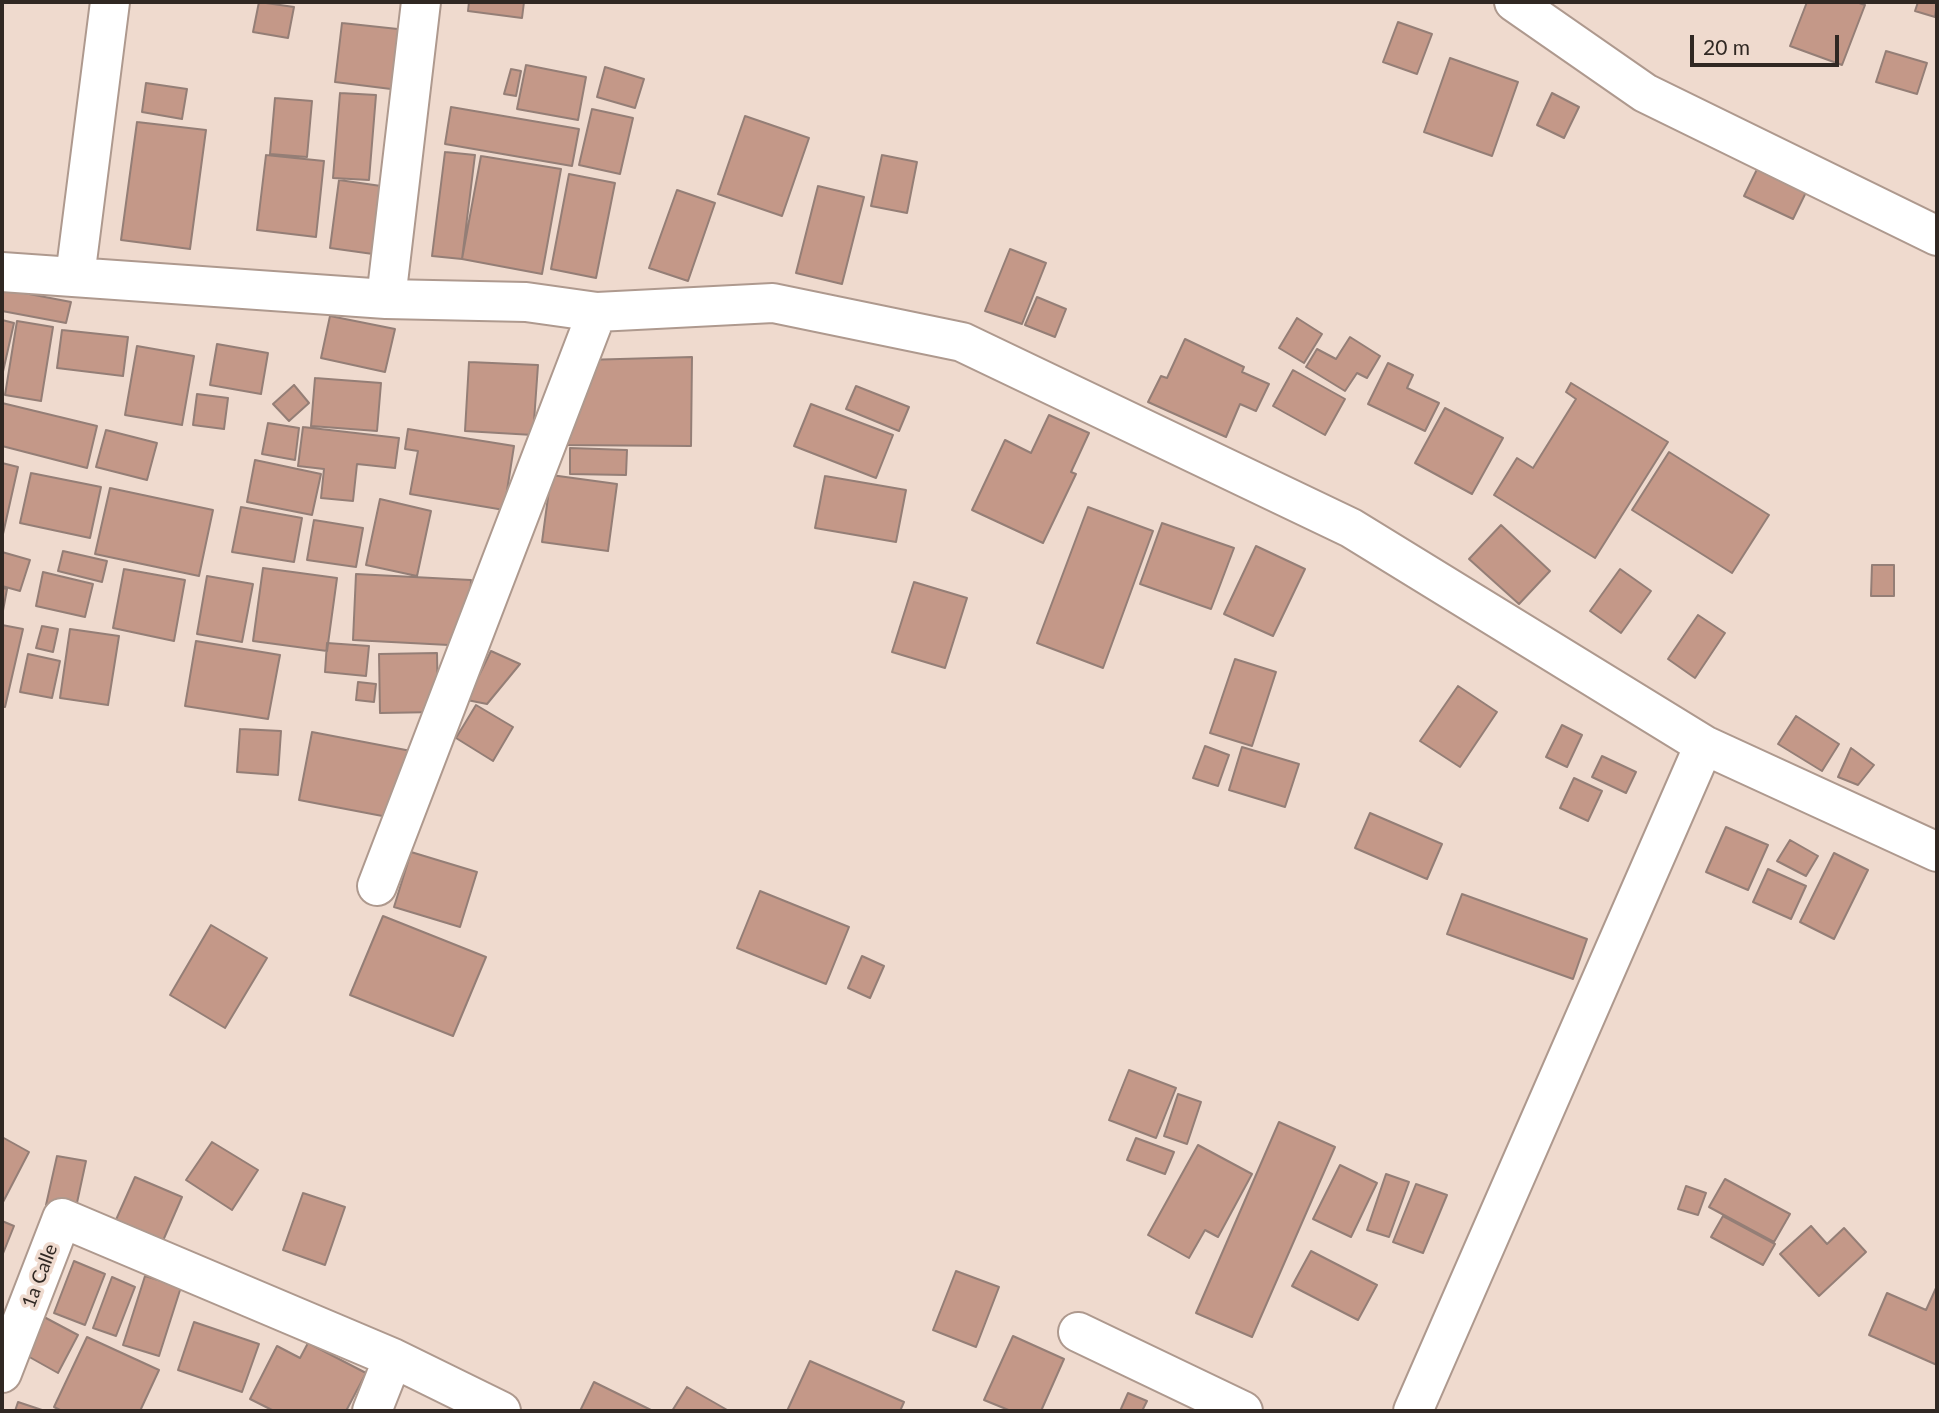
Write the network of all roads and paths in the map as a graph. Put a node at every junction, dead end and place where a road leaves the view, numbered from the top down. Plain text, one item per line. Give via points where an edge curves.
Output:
1 (110, 2) edge
2 (421, 2) edge
3 (1514, 2) edge
4 (1937, 236) edge
5 (2, 272) edge
6 (75, 277) junction
7 (386, 299) junction
8 (597, 312) junction
9 (1704, 745) junction
10 (1937, 852) edge
11 (377, 886) dead end
12 (1078, 1332) dead end
13 (393, 1358) junction
14 (2, 1373) edge
15 (372, 1411) edge
16 (501, 1411) edge
17 (1243, 1411) edge
18 (1413, 1411) edge

1 - 6 street
2 - 7 street
3 - 4 street via 1645,93
5 - 6 street
6 - 7 street
7 - 8 street via 526,302
8 - 9 street via 773,303 962,342 1351,528
8 - 11 street
9 - 10 street
9 - 18 street
12 - 17 street
13 - 14 street, 1a Calle via 62,1217
13 - 15 street
13 - 16 street

